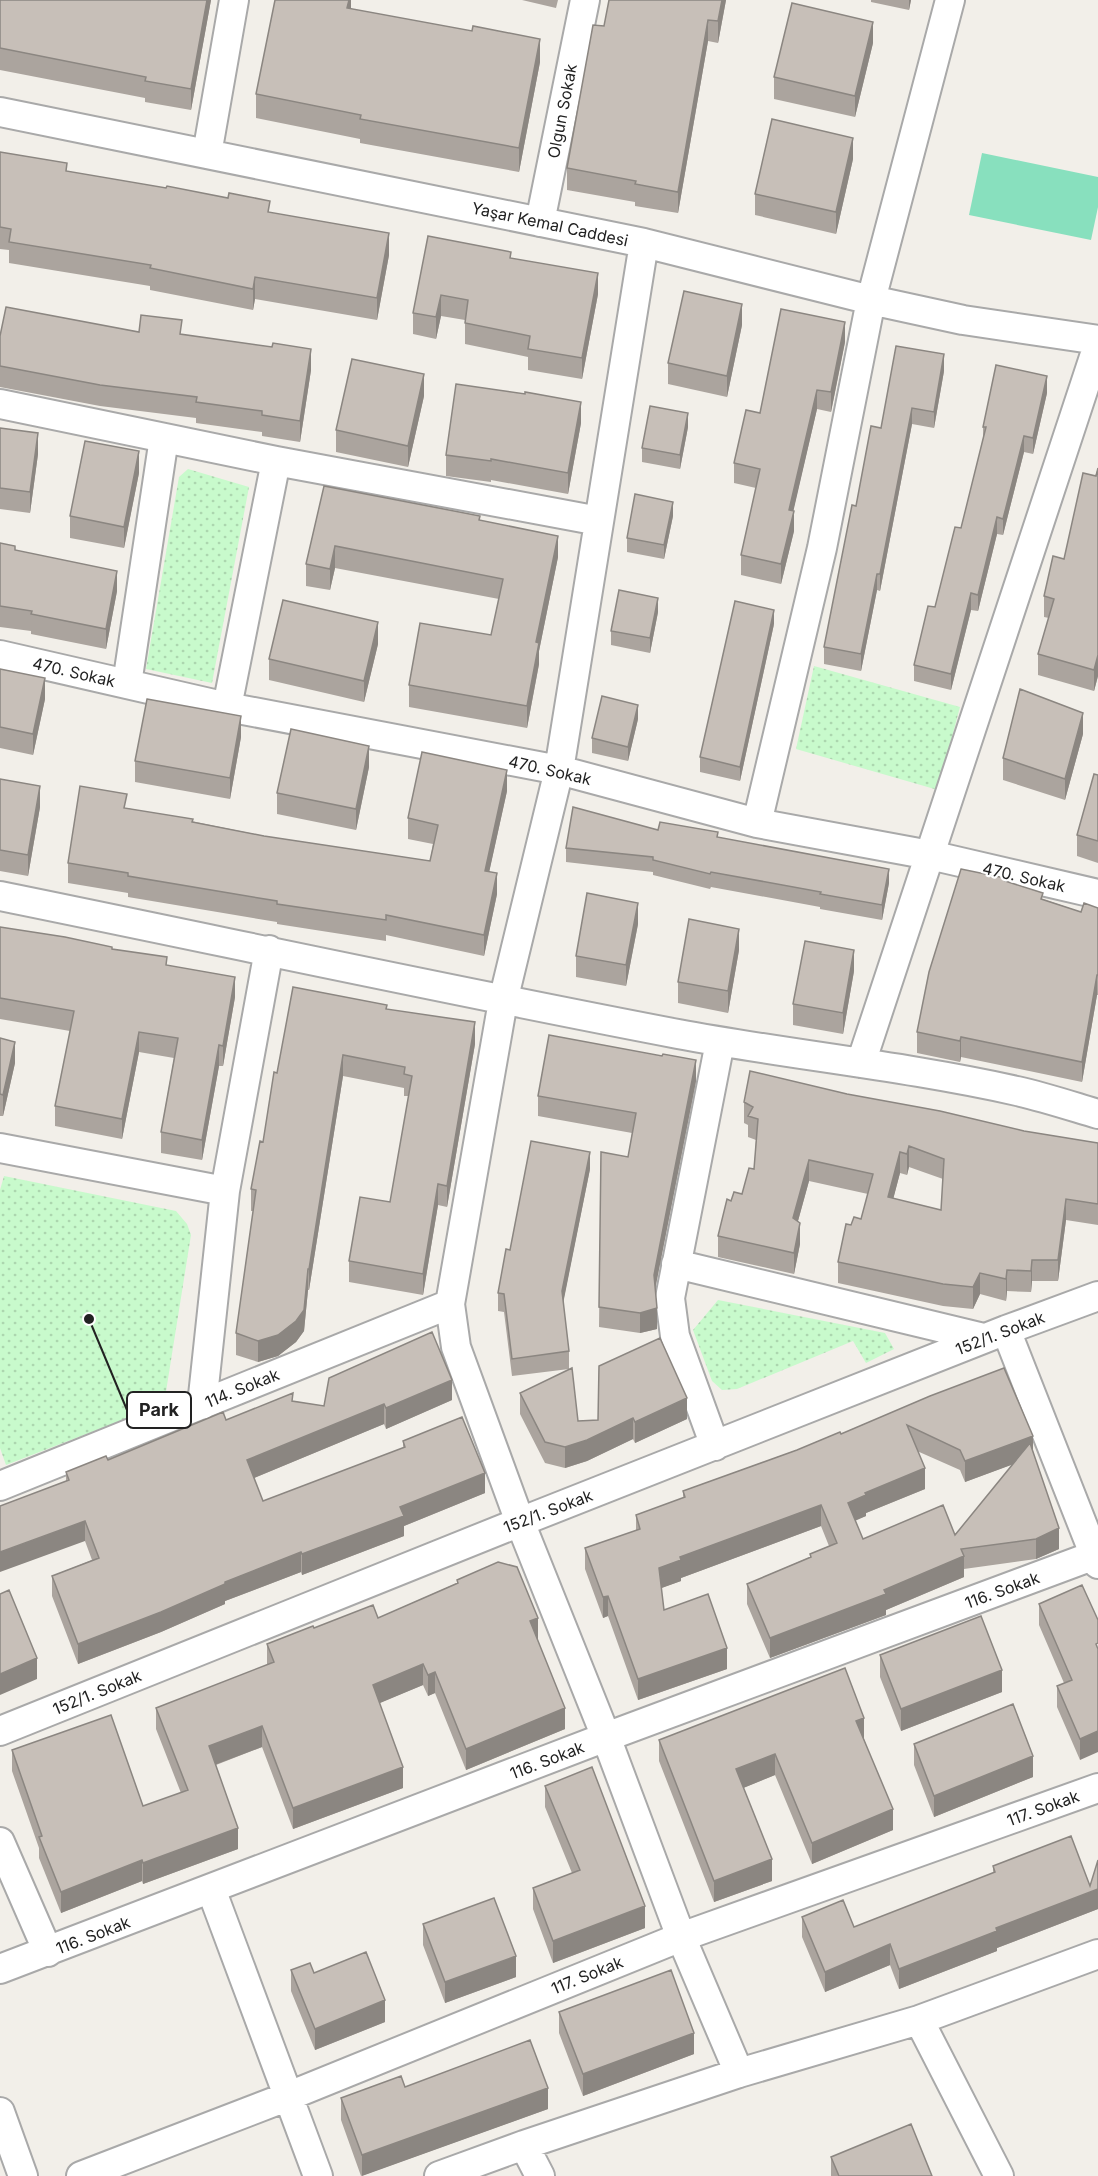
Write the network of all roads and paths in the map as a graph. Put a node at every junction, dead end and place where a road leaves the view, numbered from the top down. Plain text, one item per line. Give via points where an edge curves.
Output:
1 (234, 0) edge
2 (585, 0) edge
3 (950, 0) edge
4 (0, 112) edge
5 (207, 154) junction
6 (540, 222) junction
7 (644, 243) junction
8 (871, 300) junction
9 (1098, 340) edge
10 (1098, 345) edge
11 (0, 404) edge
12 (164, 438) junction
13 (276, 461) junction
14 (599, 521) junction
15 (0, 655) edge
16 (127, 684) junction
17 (227, 707) junction
18 (559, 770) junction
19 (757, 823) junction
20 (930, 855) junction
21 (1098, 894) edge
22 (0, 896) edge
23 (269, 950) junction
24 (503, 1001) junction
25 (720, 1042) junction
26 (861, 1063) junction
27 (1098, 1114) edge
28 (0, 1148) edge
29 (225, 1191) junction
30 (676, 1264) junction
31 (1098, 1296) edge
32 (450, 1304) junction
33 (995, 1334) junction
34 (202, 1405) junction
35 (715, 1446) junction
36 (0, 1486) edge
37 (520, 1522) junction
38 (1096, 1560) edge
39 (0, 1731) edge
40 (606, 1737) junction
41 (1098, 1788) edge
42 (0, 1842) edge
43 (211, 1889) junction
44 (681, 1937) junction
45 (48, 1952) junction
46 (1098, 1954) edge
47 (0, 1969) edge
48 (919, 2020) junction
49 (740, 2073) junction
50 (289, 2096) junction
51 (0, 2112) edge
52 (524, 2145) junction
53 (23, 2176) edge
54 (81, 2176) edge
55 (318, 2176) edge
56 (439, 2176) edge
57 (538, 2176) edge
58 (999, 2176) edge

1 - 5 street
2 - 6 street, Olgun Sokak
3 - 8 street
4 - 5 street, Yaşar Kemal Caddesi
5 - 6 street, Yaşar Kemal Caddesi
6 - 7 street, Yaşar Kemal Caddesi
7 - 8 street, Yaşar Kemal Caddesi
7 - 14 street
8 - 9 street, Yaşar Kemal Caddesi via 963,320
8 - 19 street via 822,548
10 - 20 street
11 - 12 street
12 - 13 street
12 - 16 street
13 - 14 street
13 - 17 street
14 - 18 street
15 - 16 street, 470. Sokak
16 - 17 street, 470. Sokak
17 - 18 street, 470. Sokak
18 - 19 street, 470. Sokak
18 - 24 street
19 - 20 street, 470. Sokak
20 - 21 street, 470. Sokak
20 - 26 street
22 - 23 street
23 - 24 street
23 - 29 street
24 - 25 street
24 - 32 street
25 - 26 street
25 - 30 street
26 - 27 street via 1018,1091
28 - 29 street
29 - 34 street
30 - 33 street
30 - 35 street via 670,1298 675,1336
31 - 33 street, 152/1. Sokak
32 - 34 street, 114. Sokak
32 - 37 street via 456,1347
33 - 35 street, 152/1. Sokak
33 - 38 street
34 - 36 street, 114. Sokak
35 - 37 street, 152/1. Sokak
37 - 39 street, 152/1. Sokak
37 - 40 street
38 - 40 street, 116. Sokak
40 - 43 street, 116. Sokak
40 - 44 street
41 - 44 street, 117. Sokak
42 - 45 street
43 - 45 street, 116. Sokak
43 - 50 street
44 - 49 street
44 - 50 street, 117. Sokak
45 - 47 street, 116. Sokak
46 - 48 street
48 - 49 street
48 - 58 street
49 - 52 street
50 - 54 street, 117. Sokak
50 - 55 street
51 - 53 street
52 - 56 street
52 - 57 street

